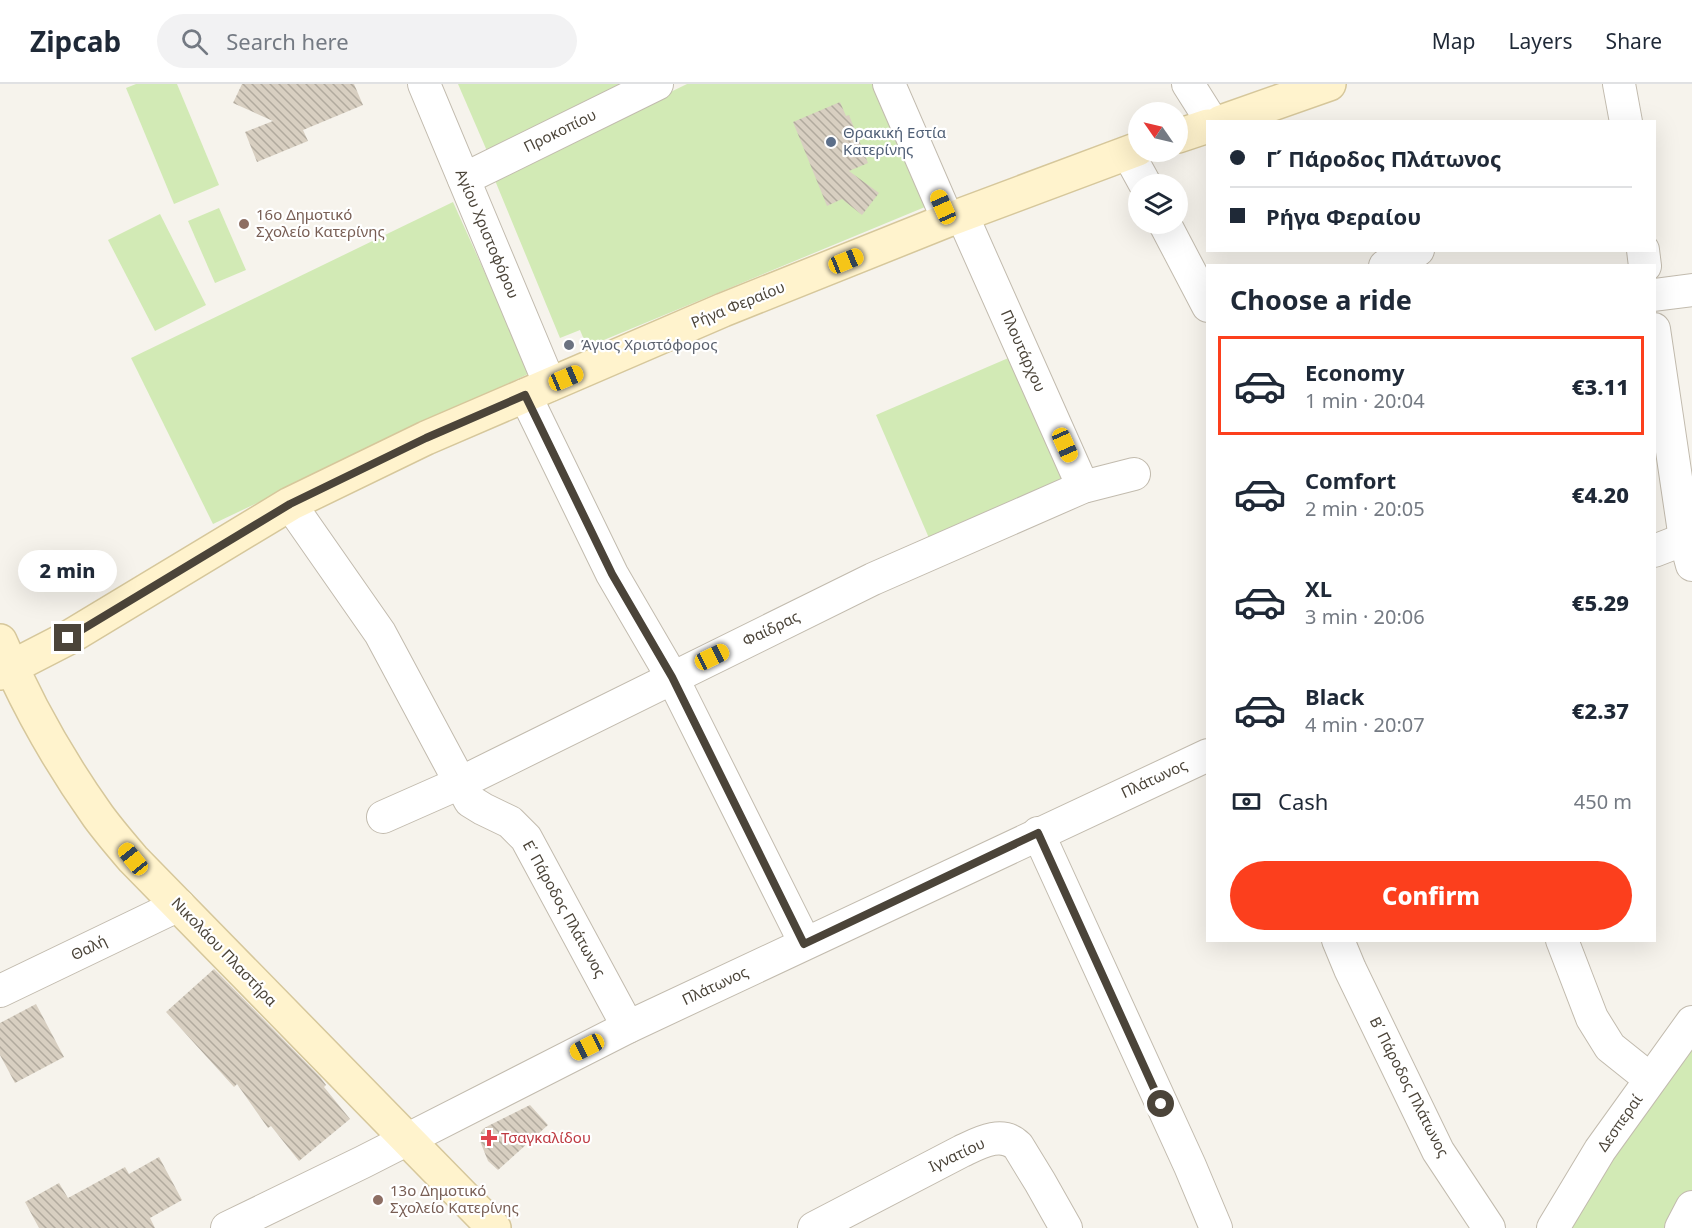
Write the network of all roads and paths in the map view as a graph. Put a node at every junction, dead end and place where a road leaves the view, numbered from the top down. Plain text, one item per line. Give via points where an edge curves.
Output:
1 (424, 84) edge
2 (657, 84) edge
3 (889, 84) edge
4 (1188, 84) edge
5 (1329, 84) edge
6 (1619, 84) edge
7 (1211, 120) edge
8 (1227, 120) edge
9 (1626, 120) edge
10 (1206, 127) edge
11 (1188, 133) edge
12 (1128, 153) edge
13 (464, 179) junction
14 (955, 217) junction
15 (1170, 234) edge
16 (1414, 252) edge
17 (1389, 264) edge
18 (1692, 291) edge
19 (1656, 295) edge
20 (1206, 302) edge
21 (1656, 341) edge
22 (537, 390) junction
23 (1134, 474) dead end
24 (1083, 487) junction
25 (290, 504) junction
26 (1688, 535) edge
27 (1656, 549) edge
28 (4, 660) edge
29 (672, 677) junction
30 (1206, 755) edge
31 (460, 783) junction
32 (382, 817) dead end
33 (1038, 833) junction
34 (179, 905) junction
35 (1339, 942) edge
36 (1563, 942) edge
37 (804, 944) junction
38 (0, 991) edge
39 (1692, 1022) edge
40 (628, 1027) junction
41 (1650, 1079) junction
42 (406, 1138) junction
43 (1692, 1207) edge
44 (227, 1228) edge
45 (494, 1228) edge
46 (814, 1228) edge
47 (1066, 1228) edge
48 (1216, 1228) edge
49 (1489, 1228) edge
50 (1553, 1228) edge
51 (1681, 1228) edge

1 - 13 street, Αγίου Χριστοφόρου
2 - 13 street, Προκοπίου
3 - 14 street, Πλουτάρχου
4 - 7 street
5 - 8 street
6 - 9 street
10 - 11 street
12 - 14 street, Ρήγα Φεραίου
13 - 22 street, Αγίου Χριστοφόρου
14 - 22 street, Ρήγα Φεραίου
14 - 24 street, Πλουτάρχου
15 - 20 street
16 - 17 street
18 - 19 street
21 - 26 street
22 - 25 street, Ρήγα Φεραίου
22 - 29 street, Αγίου Χριστοφόρου via 612,574
23 - 24 street, Φαίδρας
24 - 29 street, Φαίδρας via 873,579
25 - 28 street, Ρήγα Φεραίου via 68,638
25 - 31 street, Ε΄ Πάροδος Πλάτωνος via 380,633
26 - 27 street
28 - 34 street, Νικολάου Πλαστήρα via 46,736 99,817 133,859
29 - 31 street, Φαίδρας
29 - 37 street, Αγίου Χριστοφόρου
30 - 33 street, Πλάτωνος
31 - 32 street, Φαίδρας
31 - 40 street, Ε΄ Πάροδος Πλάτωνος via 470,801 510,822 526,838
33 - 37 street, Πλάτωνος
33 - 48 street
34 - 38 street, Θαλή
34 - 42 street, Νικολάου Πλαστήρα
35 - 49 street, Β΄ Πάροδος Πλάτωνος via 1438,1151
36 - 41 street via 1592,1018 1610,1047
37 - 40 street, Πλάτωνος
39 - 41 street, Δεσπεραί
40 - 42 street, Πλάτωνος
41 - 50 street, Δεσπεραί via 1600,1150
42 - 44 street, Πλάτωνος
42 - 45 street, Νικολάου Πλαστήρα
43 - 51 street
46 - 47 street, Ιγνατίου via 962,1151 999,1138 1018,1146

